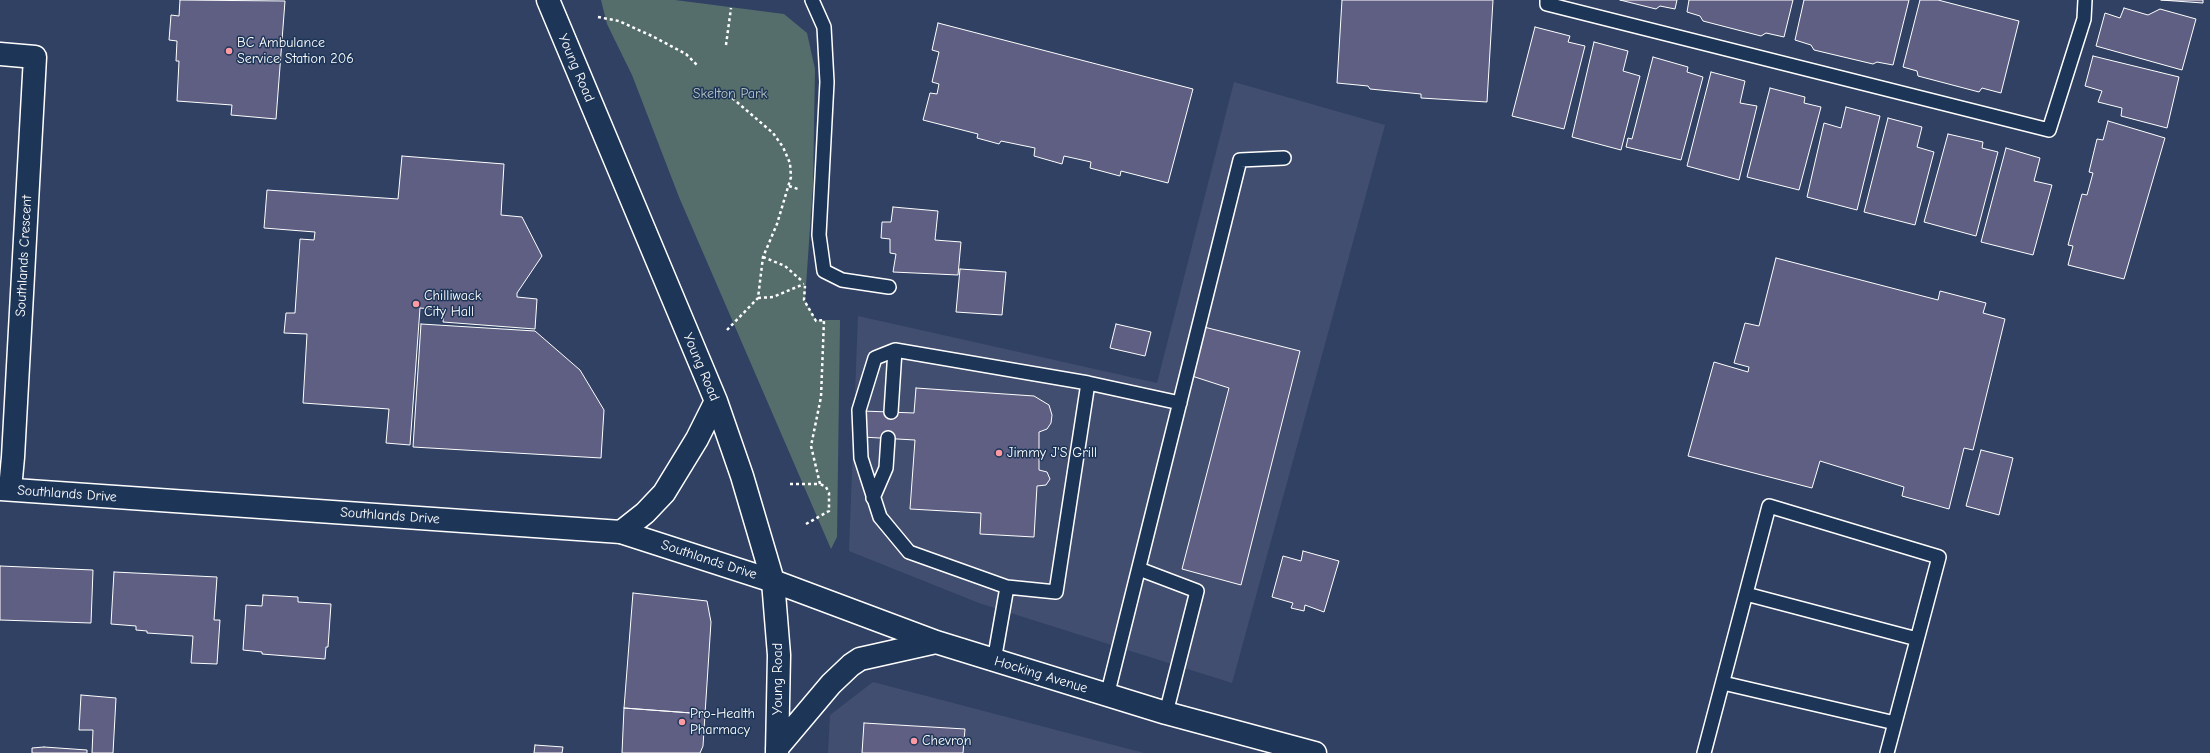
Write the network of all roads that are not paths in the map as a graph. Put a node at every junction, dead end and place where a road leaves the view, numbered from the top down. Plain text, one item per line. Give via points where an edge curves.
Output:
1 (548, 0) edge
2 (812, 0) edge
3 (1547, 0) edge
4 (2085, 0) edge
5 (0, 54) edge
6 (1284, 158) dead end
7 (889, 287) dead end
8 (895, 350) junction
9 (1088, 383) junction
10 (716, 401) junction
11 (1180, 403) junction
12 (891, 412) dead end
13 (888, 438) dead end
14 (5, 489) edge
15 (873, 498) junction
16 (621, 532) junction
17 (1139, 569) junction
18 (773, 581) junction
19 (1007, 587) junction
20 (1746, 594) junction
21 (1917, 639) junction
22 (936, 642) junction
23 (994, 661) junction
24 (1723, 682) junction
25 (1107, 696) junction
26 (1166, 713) junction
27 (1895, 723) junction
28 (777, 750) edge
29 (1315, 753) edge
30 (1704, 753) edge
31 (1887, 753) edge

1 - 10 street, Young Road
2 - 7 lane via 824,27 827,82 819,235 824,271 842,280
3 - 4 lane via 1547,4 2049,130 2084,19
5 - 14 street, Southlands Crescent via 35,57 13,457
6 - 11 lane via 1240,160
8 - 9 lane
8 - 12 lane
8 - 15 lane via 875,358 859,410 861,458
9 - 11 lane
9 - 19 lane via 1056,592
10 - 16 street via 697,439 664,493 645,513
10 - 18 street, Young Road via 742,476
11 - 17 lane
13 - 15 lane via 886,468
14 - 16 street, Southlands Drive
15 - 19 lane via 880,517 910,552
16 - 18 street, Southlands Drive
17 - 25 lane
17 - 26 lane via 1197,591
18 - 22 street, Hocking Avenue
18 - 28 street, Young Road via 779,655
19 - 23 lane
20 - 21 lane
20 - 21 lane via 1769,506 1939,557
20 - 24 lane
21 - 27 lane
22 - 23 street, Hocking Avenue
22 - 28 street via 860,659 851,664 831,684
23 - 25 street, Hocking Avenue
24 - 27 lane
24 - 30 lane
25 - 26 street, Hocking Avenue
26 - 29 street, Hocking Avenue
27 - 31 lane

